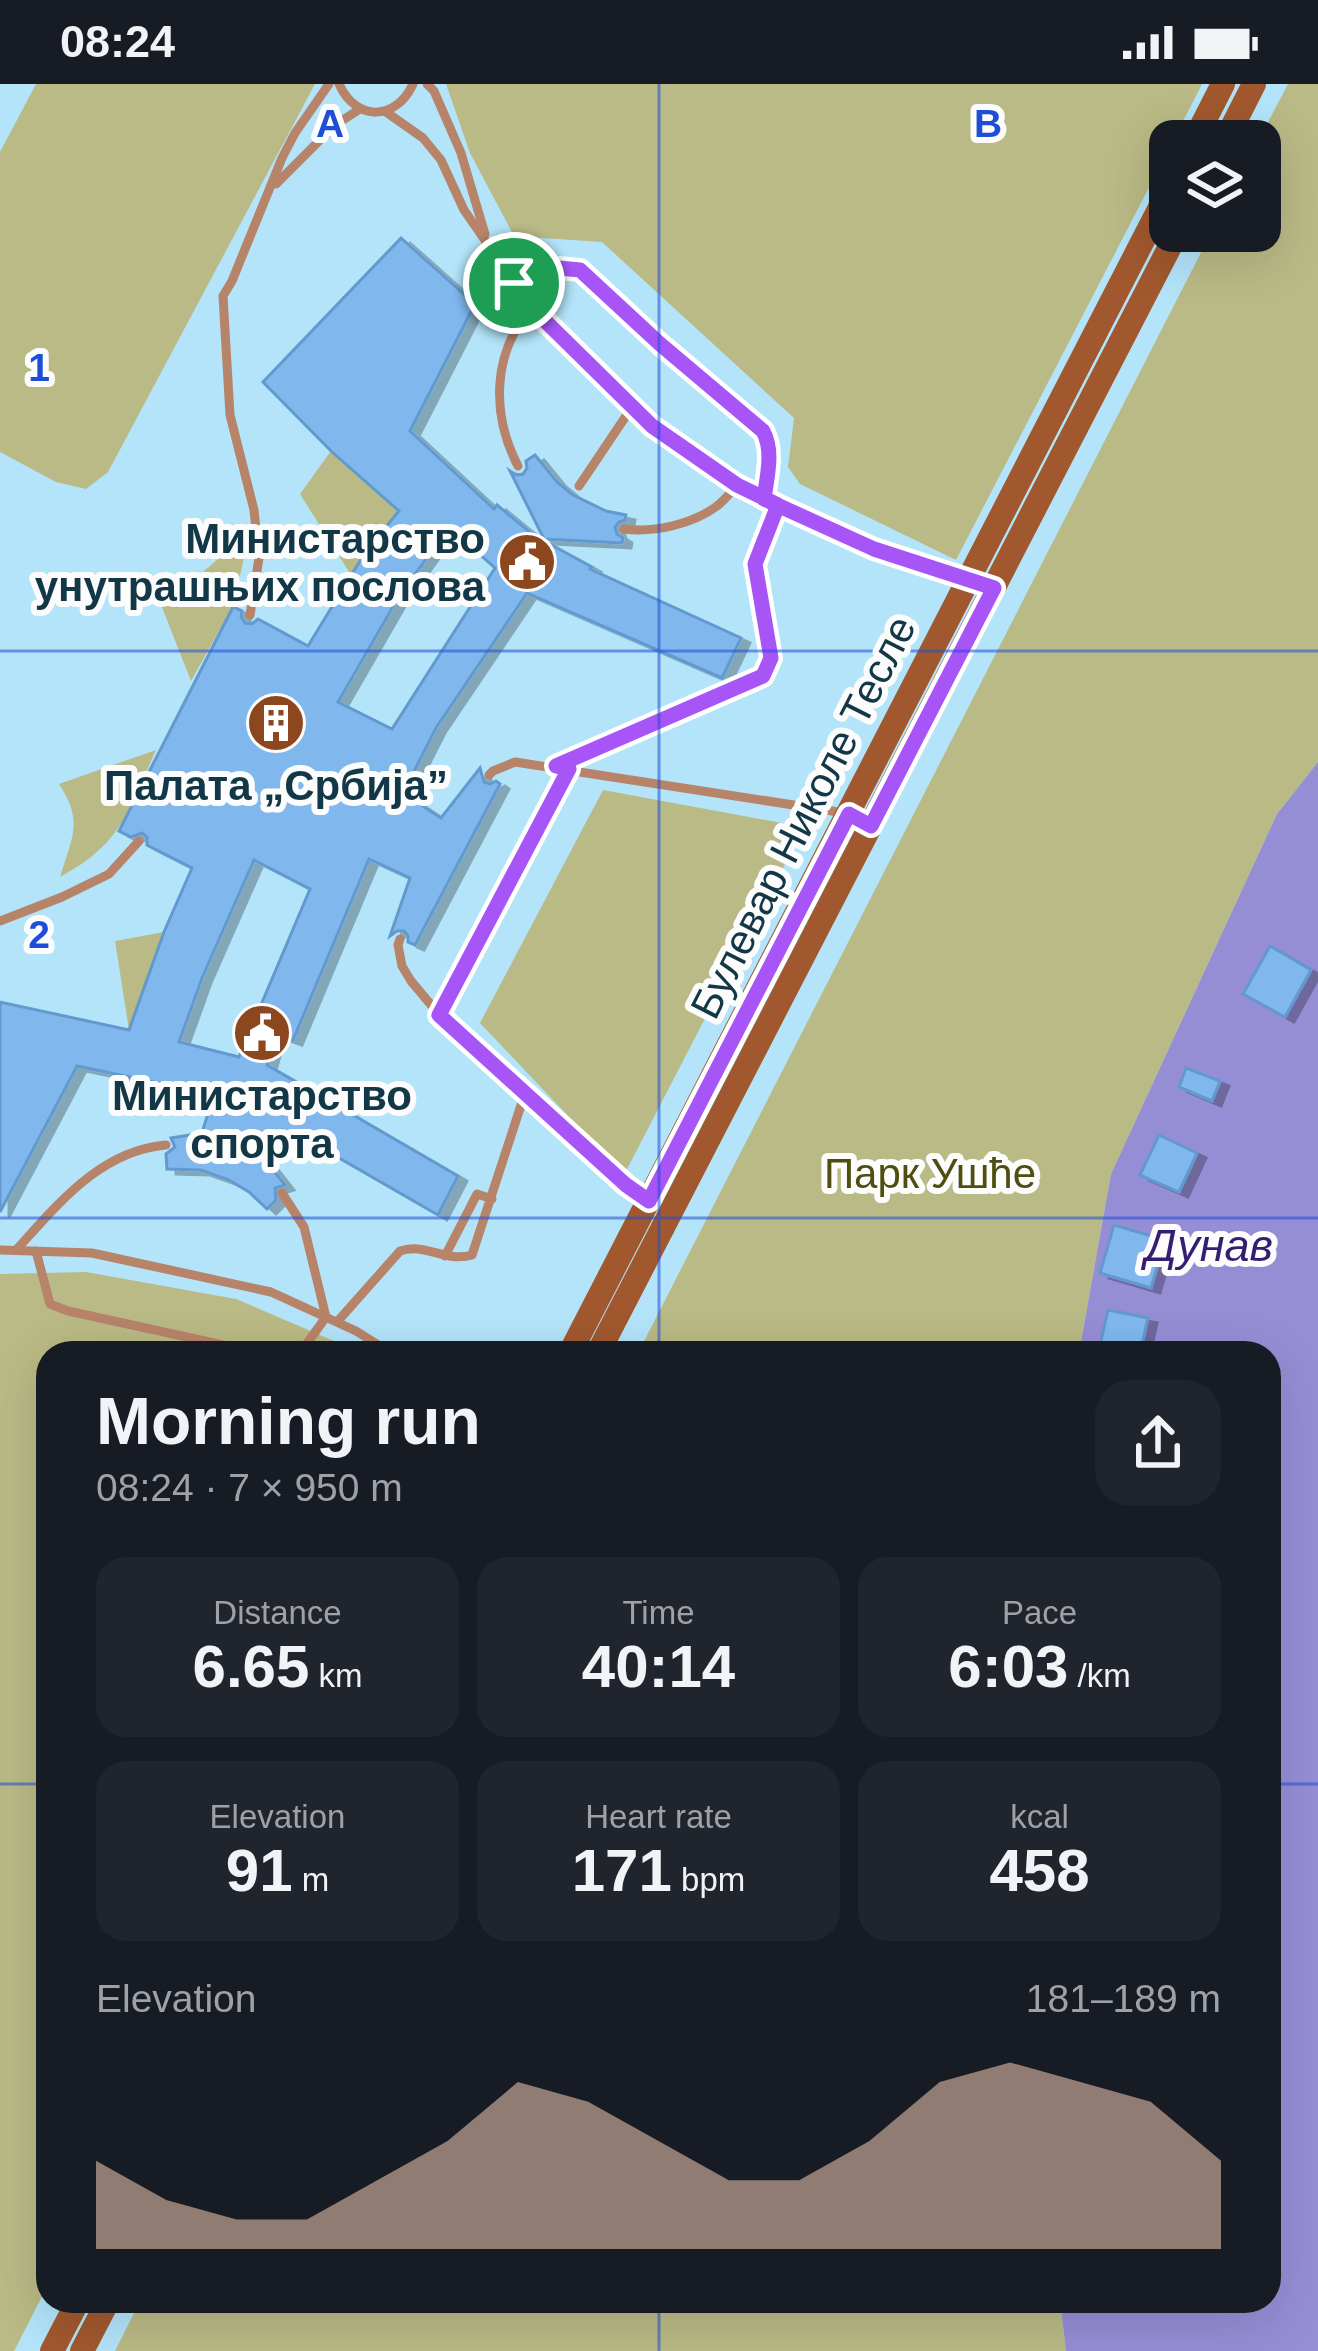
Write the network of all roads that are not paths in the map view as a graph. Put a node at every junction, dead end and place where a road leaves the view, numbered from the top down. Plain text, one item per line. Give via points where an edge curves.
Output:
1 (329, 84) edge
2 (339, 84) edge
3 (413, 84) edge
4 (427, 84) edge
5 (1223, 84) edge
6 (1254, 84) edge
7 (360, 109) junction
8 (386, 112) junction
9 (1205, 120) edge
10 (1236, 120) edge
11 (272, 188) junction
12 (1149, 228) edge
13 (488, 245) junction
14 (1167, 252) edge
15 (514, 283) junction
16 (1118, 288) junction
17 (1143, 299) junction
18 (532, 308) junction
19 (632, 407) junction
20 (518, 466) dead end
21 (737, 485) junction
22 (579, 486) dead end
23 (764, 499) junction
24 (778, 505) junction
25 (624, 529) dead end
26 (982, 584) junction
27 (250, 615) dead end
28 (556, 766) junction
29 (569, 769) junction
30 (489, 776) dead end
31 (860, 820) junction
32 (139, 841) dead end
33 (0, 921) edge
34 (400, 939) dead end
35 (439, 1015) junction
36 (525, 1093) junction
37 (166, 1144) dead end
38 (282, 1193) dead end
39 (492, 1199) junction
40 (659, 1208) junction
41 (0, 1250) edge
42 (16, 1250) junction
43 (36, 1251) junction
44 (445, 1256) junction
45 (331, 1320) junction
46 (205, 1341) edge
47 (311, 1341) edge
48 (369, 1341) edge
49 (577, 1341) edge
50 (603, 1341) edge
51 (72, 2313) edge
52 (102, 2313) edge
53 (52, 2351) edge
54 (82, 2351) edge

1 - 11 lane
2 - 7 lane
3 - 8 lane
4 - 13 lane via 461,153
5 - 9 main road
6 - 10 main road
7 - 8 lane
7 - 11 lane
8 - 13 lane via 441,160
11 - 27 lane via 223,296 230,415 260,558
12 - 16 main road, Булевар Николе Тесле
13 - 15 lane
14 - 17 main road, Булевар Николе Тесле
15 - 18 lane
15 - 23 lane via 559,268 580,270 763,431 770,452
16 - 17 lane
16 - 26 main road, Булевар Николе Тесле
17 - 26 main road, Булевар Николе Тесле
18 - 19 lane
18 - 20 lane via 514,332 500,376 501,418
19 - 21 lane
19 - 22 lane
21 - 23 lane
21 - 25 lane via 687,520
23 - 24 lane
24 - 26 lane via 874,549
24 - 28 lane via 755,564 771,658 763,676
26 - 31 main road, Булевар Николе Тесле
28 - 29 lane
28 - 30 lane via 515,762
29 - 31 lane
29 - 35 lane
31 - 40 main road, Булевар Николе Тесле
32 - 33 lane via 109,874
34 - 35 lane via 402,966
35 - 36 lane
36 - 39 lane
36 - 40 lane
37 - 42 lane via 119,1156 73,1188
38 - 45 lane via 304,1227
39 - 44 lane via 477,1194
39 - 44 lane via 472,1255
40 - 49 main road, Булевар Николе Тесле
40 - 50 main road, Булевар Николе Тесле
41 - 42 lane
42 - 43 lane
43 - 45 lane via 180,1270 271,1292
43 - 46 lane via 50,1304
44 - 45 lane via 412,1246 400,1251
45 - 47 lane
45 - 48 lane
51 - 53 main road
52 - 54 main road

